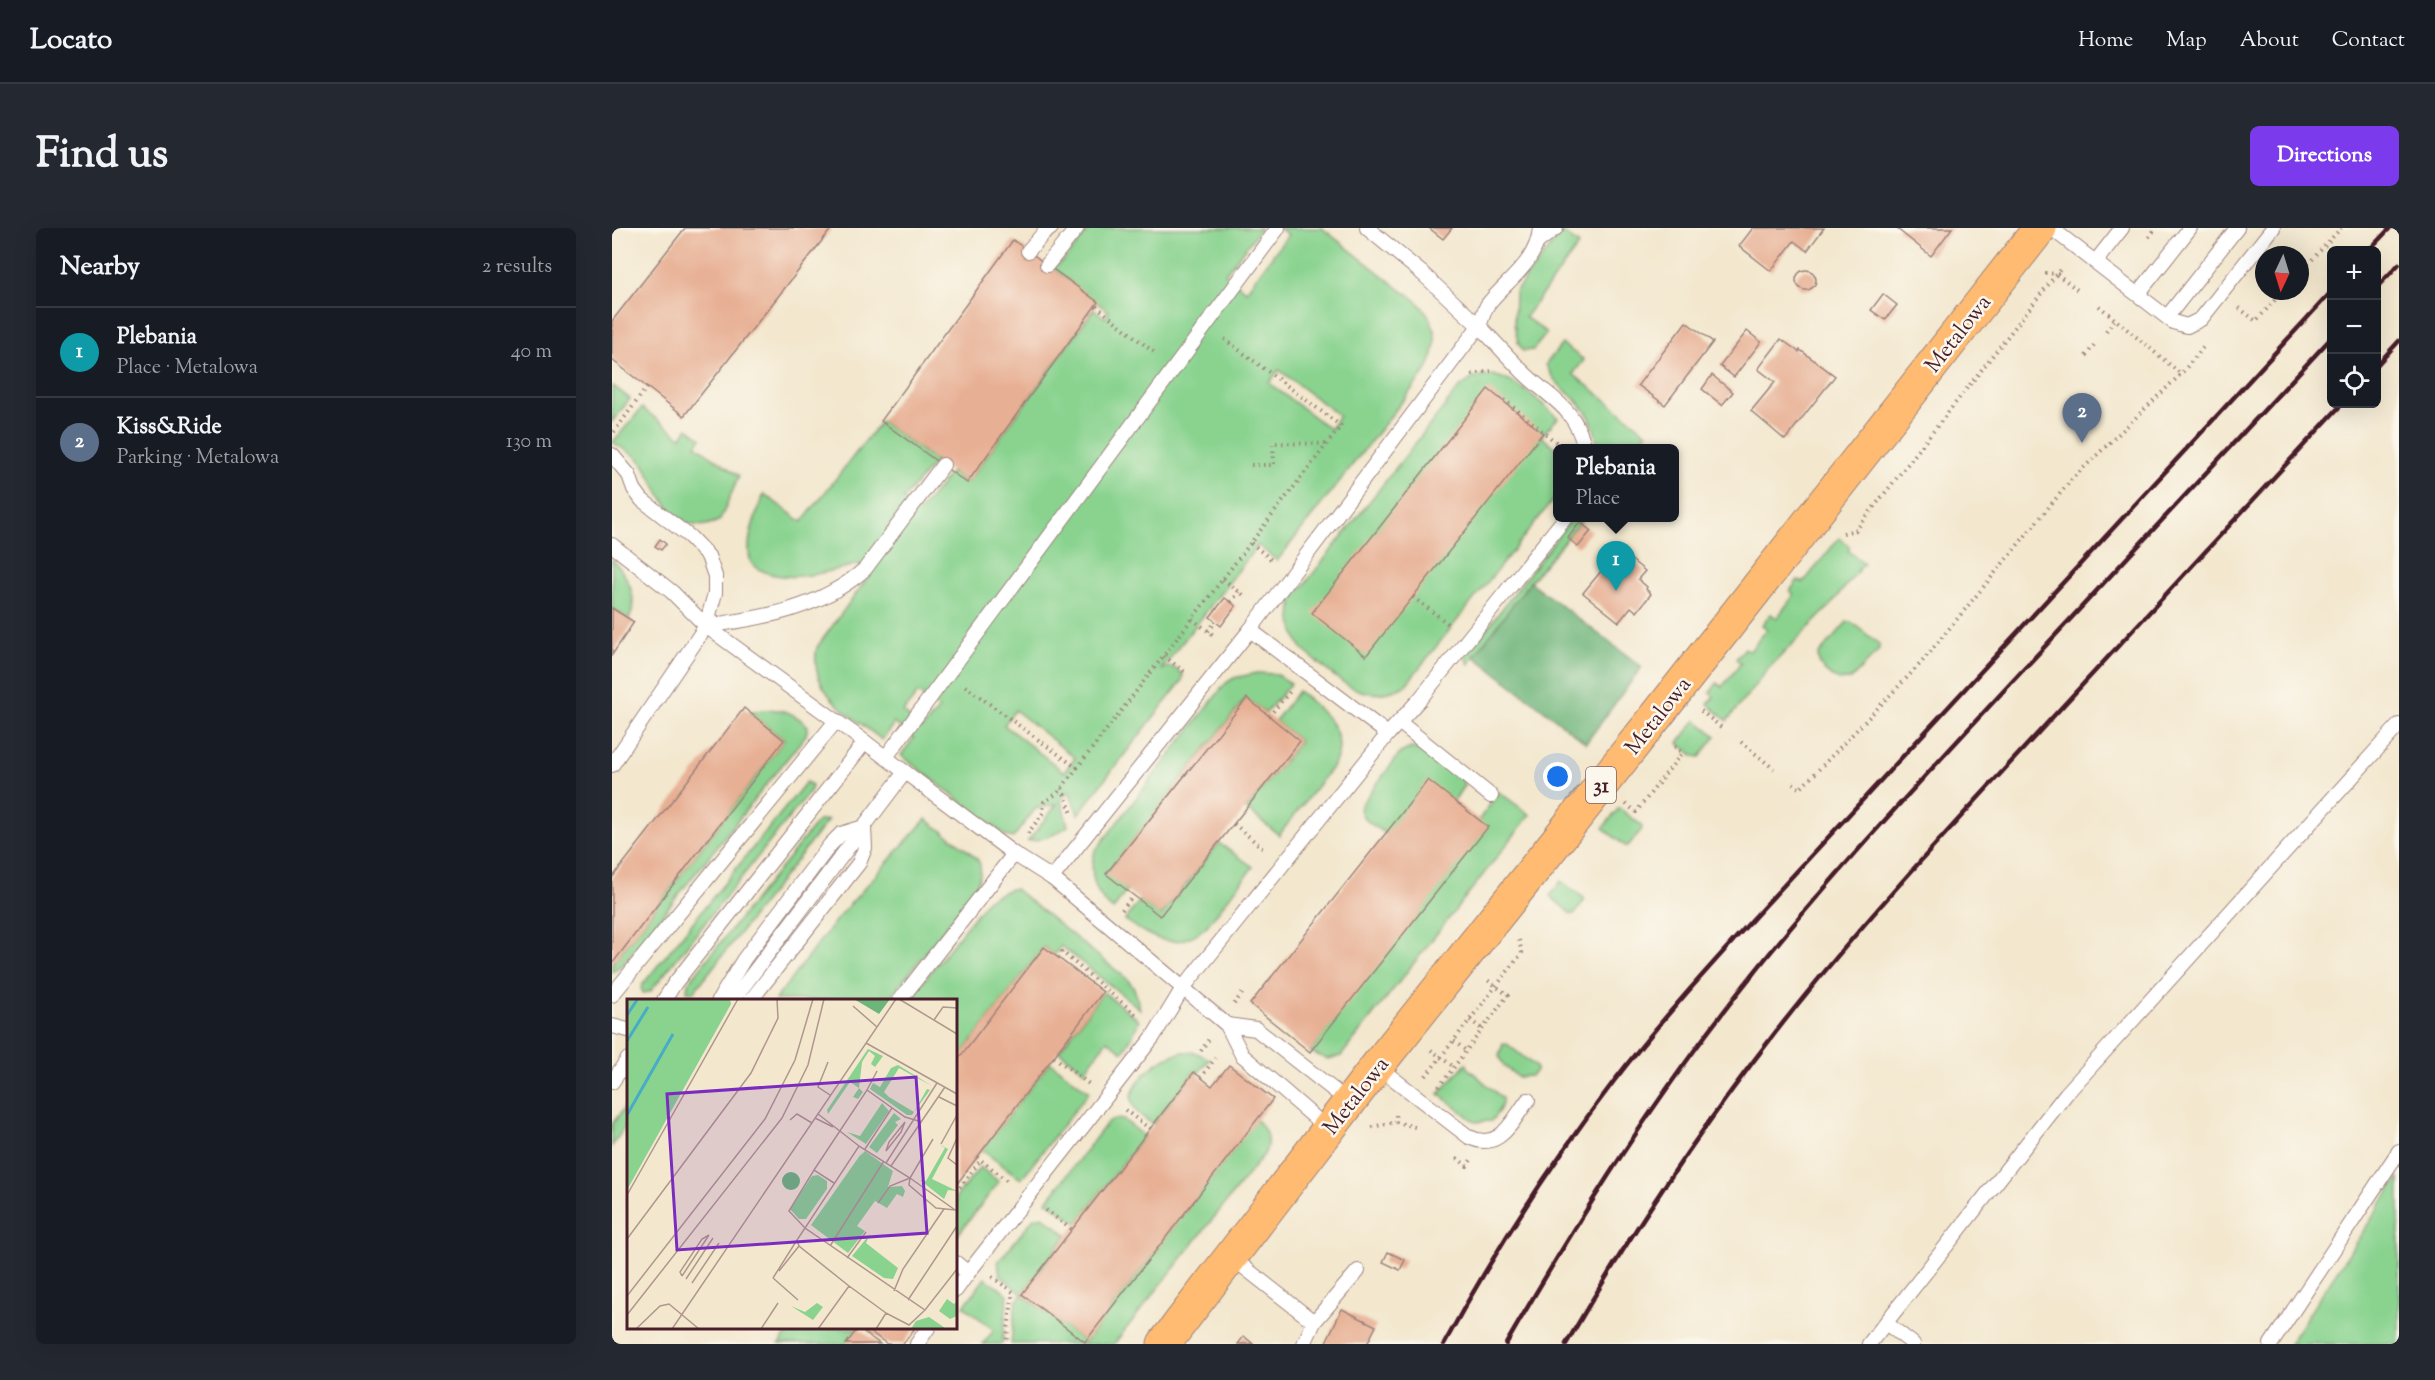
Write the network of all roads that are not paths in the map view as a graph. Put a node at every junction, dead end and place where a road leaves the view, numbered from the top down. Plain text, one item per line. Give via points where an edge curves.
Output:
1 (1051, 228) edge
2 (1077, 228) edge
3 (1278, 228) edge
4 (1366, 228) edge
5 (1556, 228) edge
6 (2040, 228) edge
7 (2051, 228) edge
8 (2122, 228) edge
9 (2190, 228) edge
10 (2237, 228) edge
11 (2273, 228) edge
12 (1539, 234) edge
13 (1028, 251) dead end
14 (2096, 261) junction
15 (1047, 265) dead end
16 (2138, 294) junction
17 (2167, 317) junction
18 (1479, 326) junction
19 (1584, 444) edge
20 (612, 455) edge
21 (942, 465) dead end
22 (1562, 522) edge
23 (612, 545) edge
24 (706, 626) junction
25 (1250, 630) junction
26 (836, 721) junction
27 (1399, 722) junction
28 (2399, 724) edge
29 (1388, 734) junction
30 (865, 742) junction
31 (886, 757) junction
32 (612, 765) edge
33 (905, 772) junction
34 (1491, 796) dead end
35 (864, 827) junction
36 (1014, 854) junction
37 (1052, 878) junction
38 (1183, 988) junction
39 (612, 995) edge
40 (665, 999) edge
41 (720, 999) edge
42 (735, 999) edge
43 (752, 999) edge
44 (901, 999) edge
45 (1227, 1025) junction
46 (612, 1026) edge
47 (627, 1030) edge
48 (627, 1060) edge
49 (1377, 1066) junction
50 (612, 1082) edge
51 (1528, 1100) dead end
52 (1349, 1102) junction
53 (1328, 1129) junction
54 (2399, 1151) edge
55 (1231, 1257) junction
56 (957, 1264) edge
57 (1358, 1271) dead end
58 (968, 1273) junction
59 (957, 1289) edge
60 (1314, 1322) junction
61 (1886, 1323) junction
62 (927, 1329) edge
63 (916, 1344) edge
64 (1164, 1344) edge
65 (1304, 1344) edge
66 (1869, 1344) edge
67 (1913, 1344) edge
68 (2271, 1344) edge

1 - 13 lane
2 - 15 lane
3 - 31 lane
4 - 18 lane
5 - 12 lane
6 - 49 main road, Metalowa / 31
7 - 14 lane
8 - 14 lane
9 - 16 lane
10 - 17 lane
11 - 17 lane via 2198,322 2182,326
12 - 18 lane via 1527,264 1487,306
14 - 16 lane
16 - 17 lane
18 - 19 lane via 1526,375 1565,407 1580,428
18 - 25 lane
20 - 24 lane via 629,475 642,500 708,556 715,576 715,593
21 - 24 lane via 854,579 834,592 785,612
22 - 27 lane
23 - 24 lane via 672,592
24 - 26 lane
24 - 32 lane
25 - 29 lane
25 - 37 lane
26 - 30 lane
26 - 39 lane
27 - 29 lane
27 - 34 lane
28 - 61 lane via 2066,1094
29 - 38 lane
30 - 31 lane
30 - 40 lane
31 - 33 lane
33 - 35 lane
33 - 36 lane
35 - 41 lane via 841,834 830,845 744,959
35 - 42 lane
35 - 43 lane via 865,848 859,863
36 - 37 lane
36 - 44 lane
37 - 38 lane
38 - 45 lane
38 - 58 lane via 1153,1037
45 - 52 lane via 1256,1029
45 - 53 lane via 1242,1055
46 - 47 lane
48 - 50 lane
49 - 51 lane via 1468,1137 1485,1143 1497,1138
49 - 52 main road, Metalowa / 31
52 - 53 main road, Metalowa / 31
53 - 55 main road, Metalowa / 31
54 - 68 lane
55 - 60 lane
55 - 64 main road, Metalowa / 31
56 - 58 lane
57 - 60 lane
58 - 59 lane
60 - 65 lane
61 - 66 lane
61 - 67 lane
62 - 63 lane

